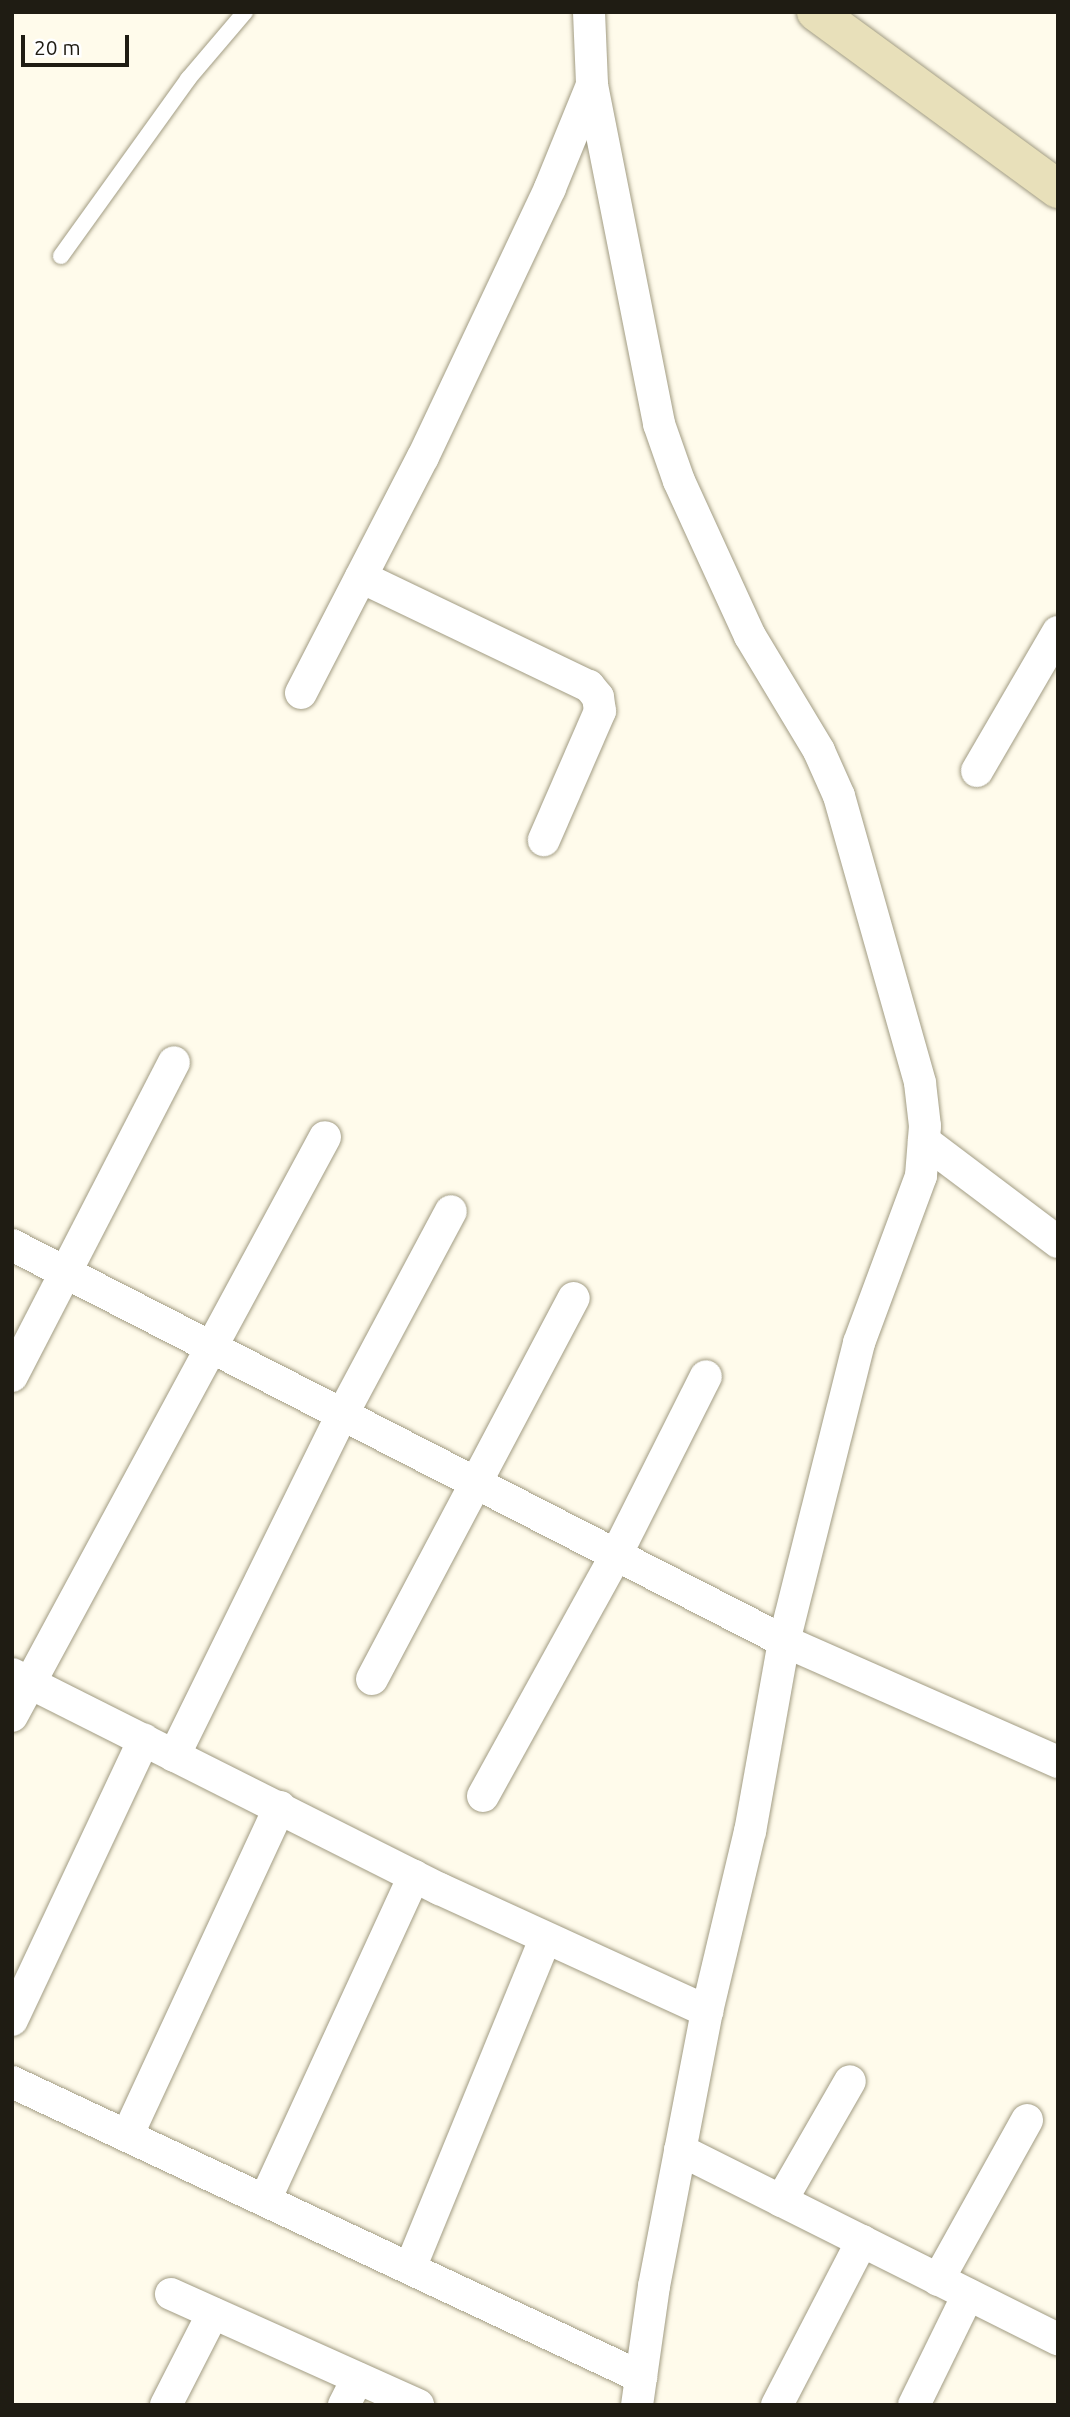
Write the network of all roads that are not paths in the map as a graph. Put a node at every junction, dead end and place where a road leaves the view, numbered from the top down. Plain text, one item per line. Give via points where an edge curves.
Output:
1 (245, 12) edge
2 (589, 12) edge
3 (816, 12) edge
4 (592, 85) junction
5 (1058, 189) edge
6 (61, 256) dead end
7 (361, 577) junction
8 (1058, 632) edge
9 (301, 693) dead end
10 (977, 771) dead end
11 (544, 840) dead end
12 (174, 1062) dead end
13 (325, 1137) dead end
14 (924, 1141) junction
15 (451, 1211) dead end
16 (1058, 1242) edge
17 (12, 1245) edge
18 (67, 1273) junction
19 (574, 1298) dead end
20 (211, 1348) junction
21 (12, 1376) edge
22 (706, 1376) dead end
23 (342, 1415) junction
24 (479, 1485) junction
25 (615, 1555) junction
26 (784, 1641) junction
27 (20, 1678) edge
28 (372, 1679) dead end
29 (12, 1716) edge
30 (144, 1740) junction
31 (174, 1756) junction
32 (1058, 1762) edge
33 (483, 1796) dead end
34 (280, 1807) junction
35 (414, 1876) junction
36 (545, 1940) junction
37 (707, 2011) junction
38 (12, 2020) edge
39 (850, 2081) dead end
40 (12, 2082) edge
41 (1027, 2120) dead end
42 (127, 2136) junction
43 (680, 2150) junction
44 (265, 2200) junction
45 (781, 2201) junction
46 (862, 2241) junction
47 (411, 2266) junction
48 (939, 2280) junction
49 (172, 2294) dead end
50 (968, 2295) junction
51 (212, 2312) junction
52 (1058, 2339) edge
53 (351, 2391) edge
54 (639, 2391) edge
55 (166, 2405) edge
56 (418, 2405) edge
57 (777, 2405) edge
58 (914, 2405) edge

1 - 6 lane via 188,79
2 - 4 street
3 - 5 street
4 - 7 street via 550,188
4 - 14 street via 659,424 679,481 750,636 819,751 839,796 920,1083
7 - 9 street
7 - 11 street via 589,686 598,697 600,711
8 - 10 street
12 - 18 street
13 - 20 street
14 - 16 street
14 - 26 street via 920,1176 859,1343
15 - 23 street
17 - 18 street
18 - 20 street
18 - 21 street
19 - 24 street
20 - 23 street
20 - 27 street
22 - 25 street
23 - 24 street
23 - 31 street
24 - 25 street
24 - 28 street
25 - 26 street
25 - 33 street
26 - 32 street
26 - 37 street via 750,1831
27 - 29 street
27 - 30 street
30 - 31 street
30 - 38 street
31 - 34 street
34 - 35 street
34 - 42 street
35 - 36 street
35 - 44 street
36 - 37 street
36 - 47 street
37 - 43 street
39 - 45 street
40 - 42 street
41 - 48 street
42 - 44 street
43 - 45 street
43 - 54 street
44 - 47 street
45 - 46 street
46 - 48 street
46 - 57 street
47 - 54 street
48 - 50 street
49 - 51 street
50 - 52 street
50 - 58 street
51 - 53 street
51 - 55 street
53 - 56 street

